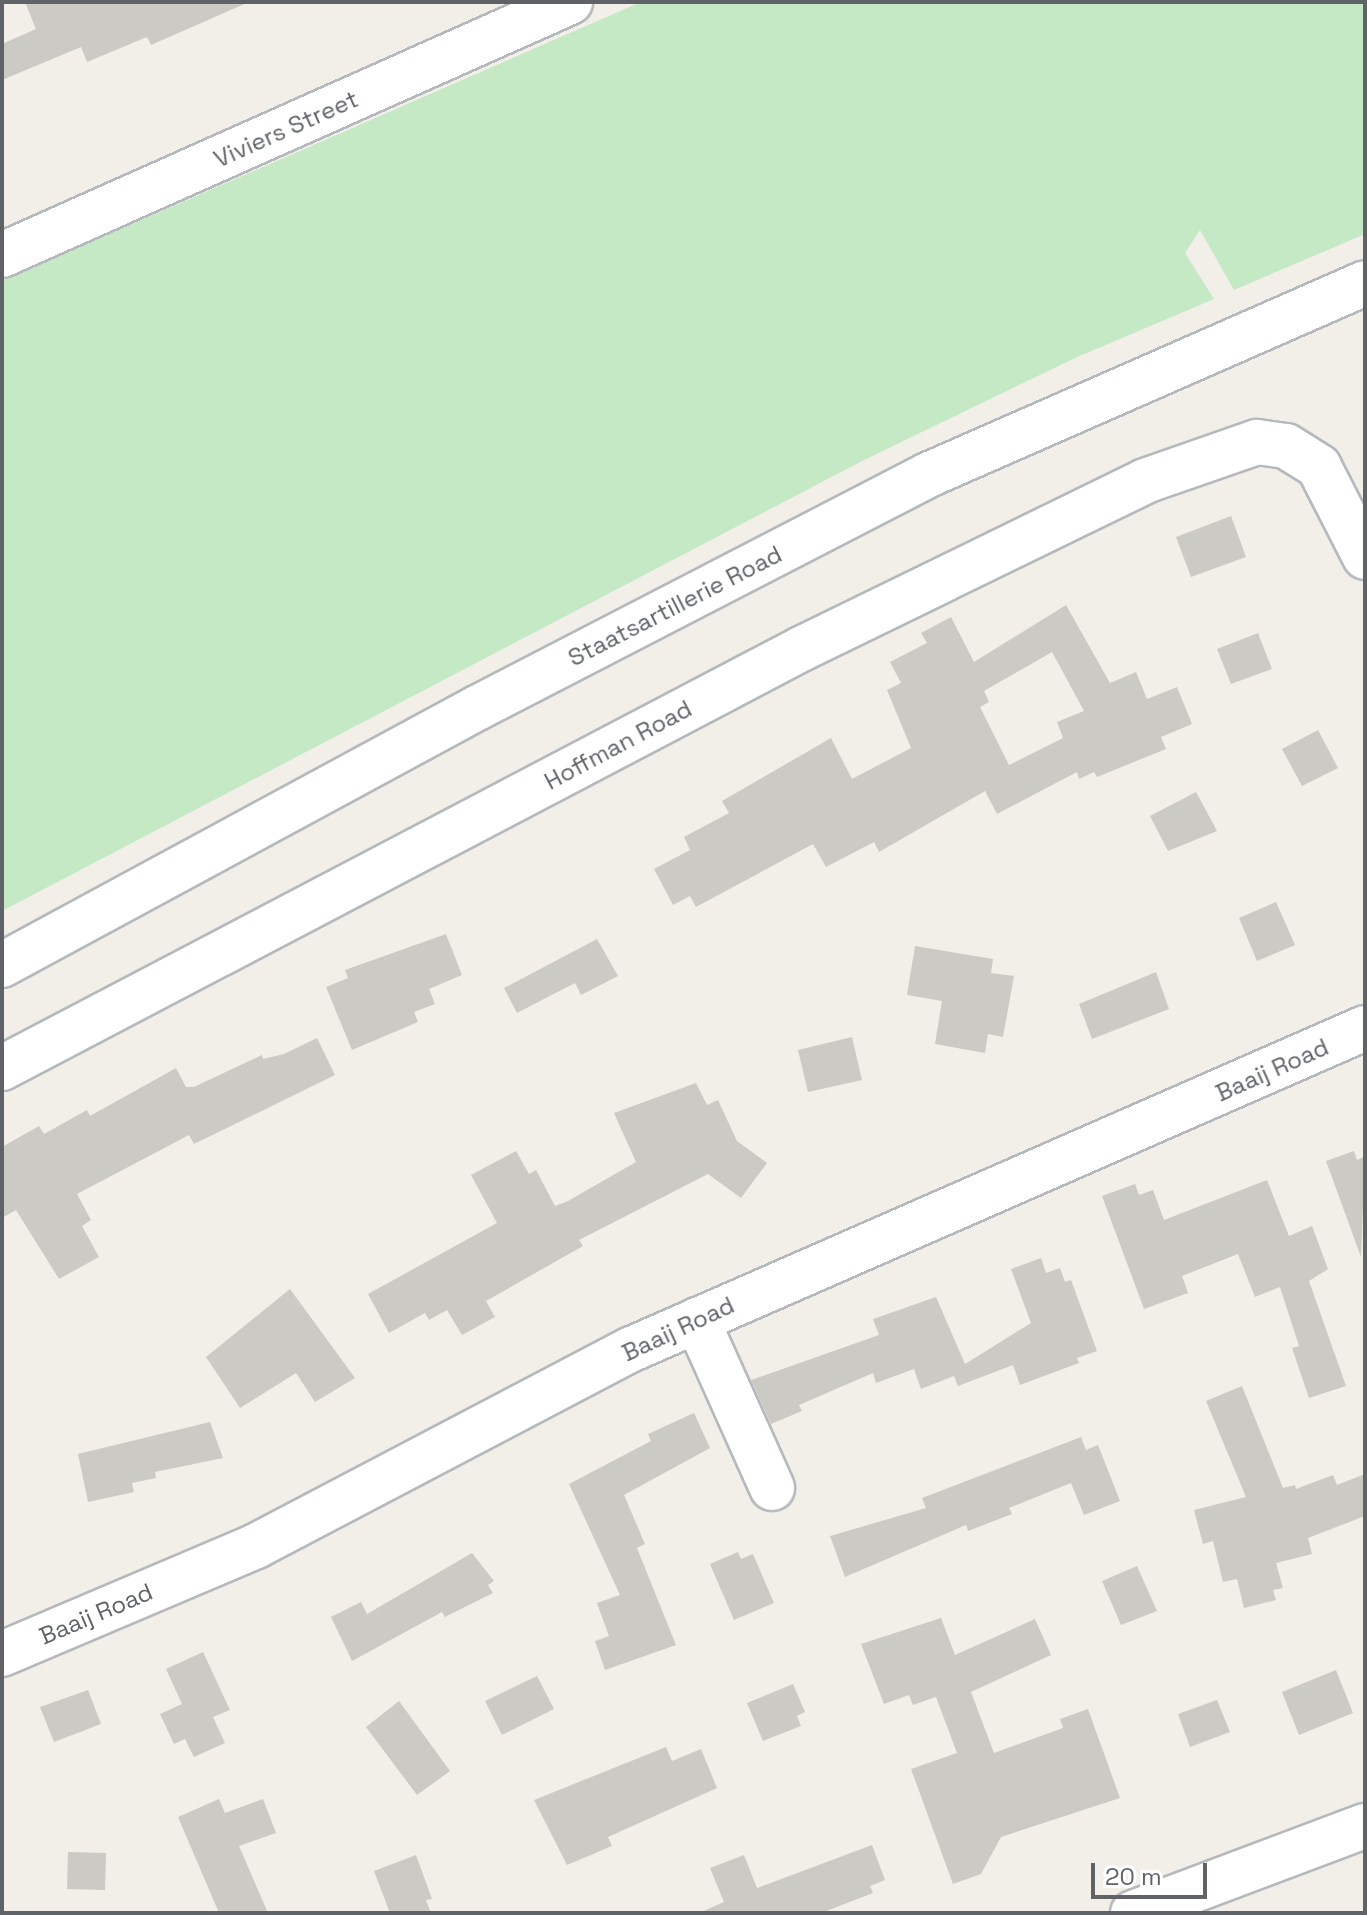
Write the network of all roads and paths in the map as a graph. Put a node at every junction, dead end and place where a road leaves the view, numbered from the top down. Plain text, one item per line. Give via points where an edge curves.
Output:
1 (570, 2) edge
2 (2, 255) edge
3 (1365, 283) edge
4 (1365, 557) edge
5 (2, 965) edge
6 (1365, 1028) edge
7 (2, 1068) edge
8 (697, 1320) junction
9 (772, 1488) dead end
10 (2, 1654) edge
11 (1365, 1826) edge
12 (1133, 1913) edge

1 - 2 street, Viviers Street
3 - 5 street, Staatsartillerie Road via 928,475 477,708
4 - 7 street, Hoffman Road via 1319,467 1271,441 1145,481 801,649
6 - 8 street, Baaij Road
8 - 9 street
8 - 10 street, Baaij Road via 256,1546
11 - 12 street

